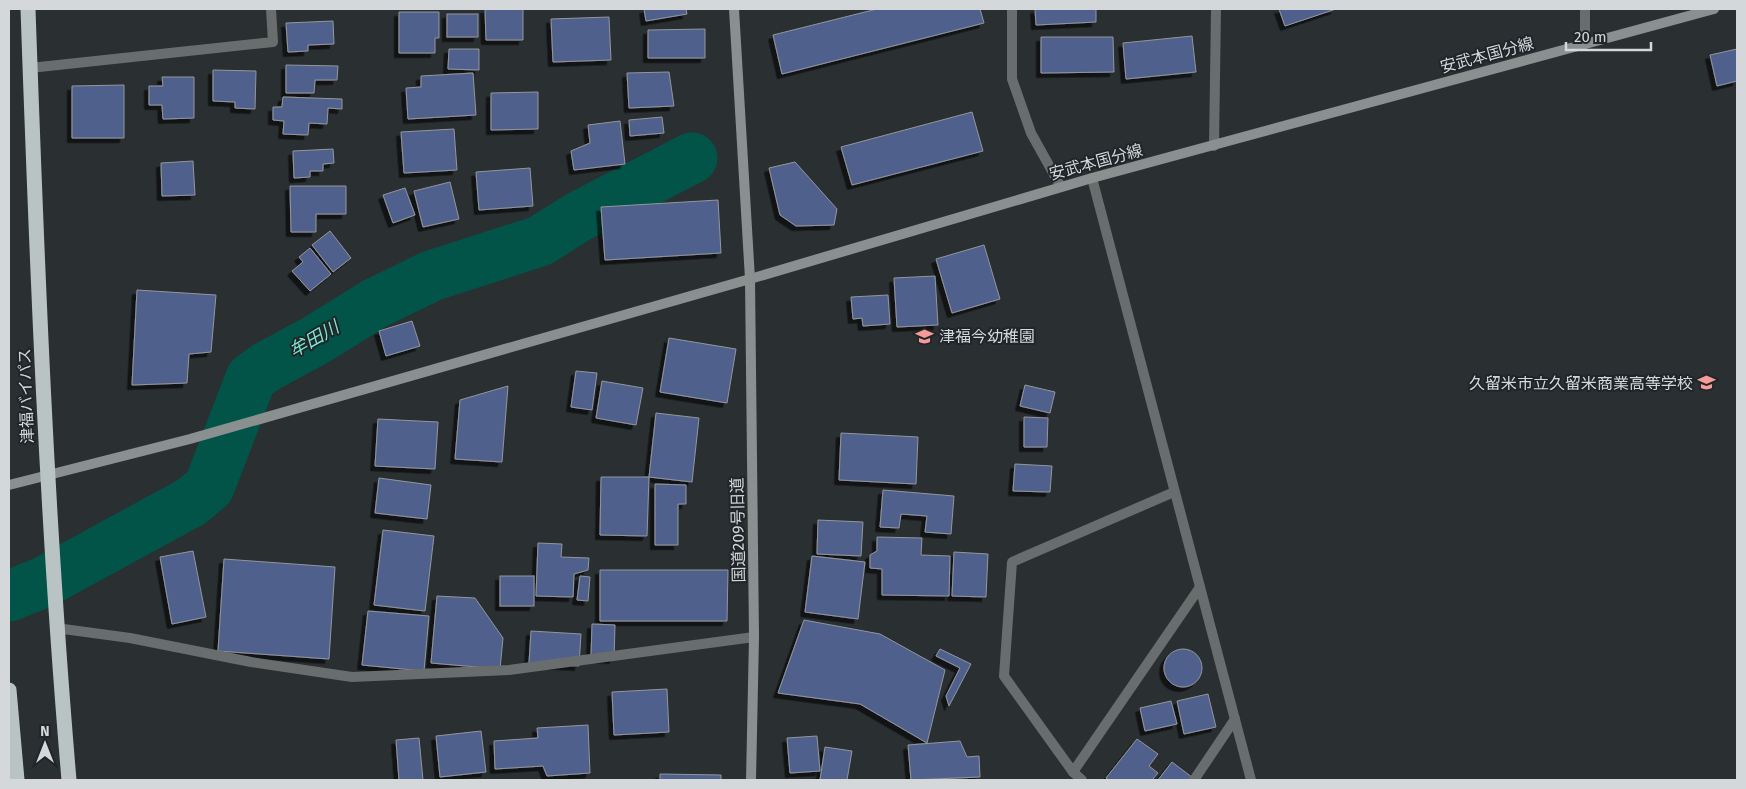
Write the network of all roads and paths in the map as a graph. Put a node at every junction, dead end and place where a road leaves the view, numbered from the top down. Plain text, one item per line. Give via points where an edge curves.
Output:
1 (28, 9) edge
2 (271, 9) edge
3 (734, 9) edge
4 (1012, 9) edge
5 (1216, 9) edge
6 (1586, 9) edge
7 (1714, 9) edge
8 (1585, 44) junction
9 (30, 68) junction
10 (1214, 146) junction
11 (1092, 178) junction
12 (1061, 187) junction
13 (750, 279) junction
14 (47, 473) junction
15 (9, 485) edge
16 (1174, 492) junction
17 (1200, 587) junction
18 (56, 628) junction
19 (754, 637) junction
20 (9, 692) edge
21 (1235, 719) junction
22 (1073, 772) junction
23 (17, 780) edge
24 (69, 780) edge
25 (751, 780) edge
26 (1082, 780) edge
27 (1194, 780) edge
28 (1251, 780) edge

1 - 9 highway, 津福バイパス
2 - 9 street via 274,42
3 - 13 main road
4 - 12 street via 1012,79 1031,133
5 - 10 street
6 - 8 street
7 - 8 main road, 安武本国分線
8 - 10 main road, 安武本国分線
9 - 14 highway, 津福バイパス
10 - 11 main road, 安武本国分線
11 - 12 main road, 安武本国分線
11 - 16 street
12 - 13 main road, 安武本国分線
13 - 14 main road, 安武本国分線 via 190,438
13 - 19 main road, 国道209号旧道
14 - 15 main road, 安武本国分線
14 - 18 highway, 津福バイパス
16 - 17 street
16 - 22 street via 1012,562 1004,676
17 - 21 street
17 - 22 street
18 - 19 street via 352,677 509,670
18 - 24 highway, 津福バイパス
19 - 25 main road, 国道209号旧道
20 - 23 highway
21 - 27 street
21 - 28 street
22 - 26 street

